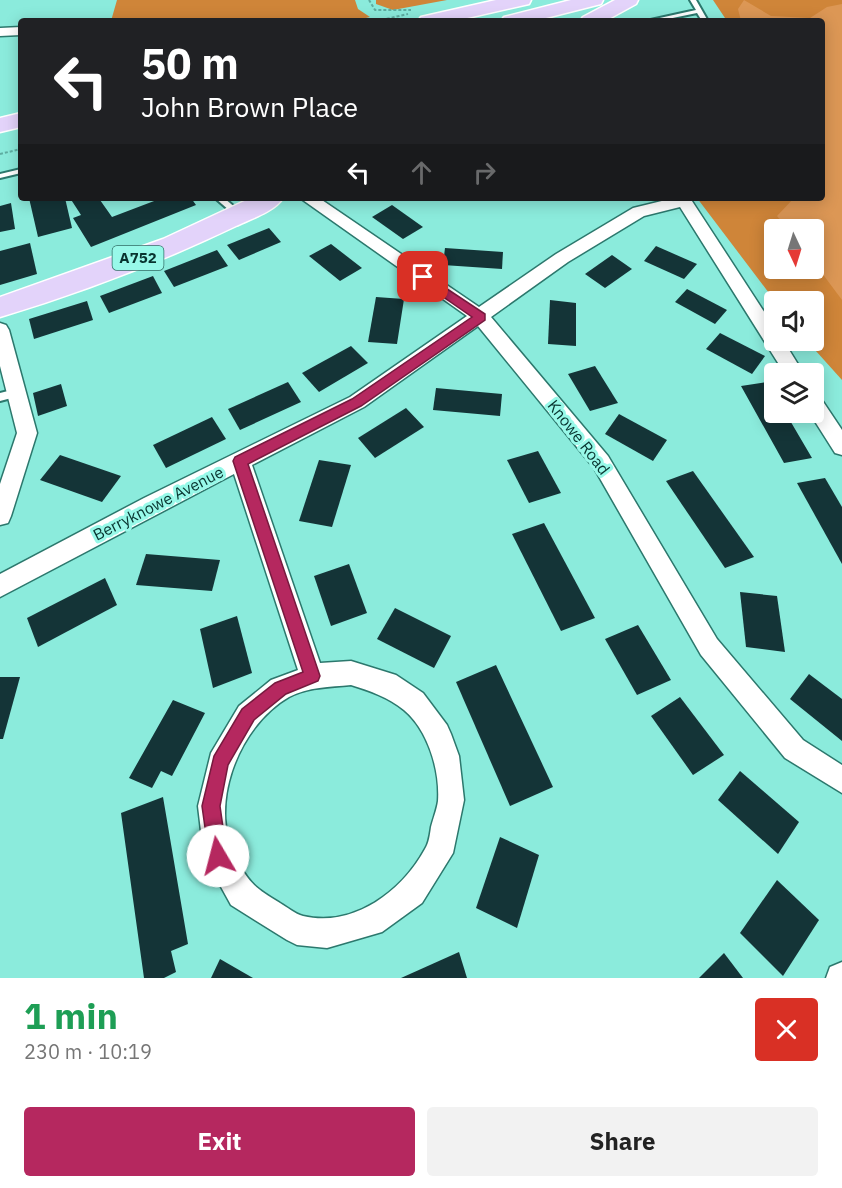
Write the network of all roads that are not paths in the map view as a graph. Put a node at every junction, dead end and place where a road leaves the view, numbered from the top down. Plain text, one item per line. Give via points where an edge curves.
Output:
1 (522, 0) edge
2 (629, 0) edge
3 (693, 0) edge
4 (699, 11) junction
5 (595, 12) edge
6 (431, 18) edge
7 (539, 18) edge
8 (664, 18) edge
9 (703, 18) edge
10 (18, 31) edge
11 (0, 32) edge
12 (18, 121) edge
13 (0, 125) edge
14 (18, 139) edge
15 (0, 143) edge
16 (18, 172) edge
17 (0, 176) edge
18 (223, 201) edge
19 (266, 201) edge
20 (312, 201) edge
21 (679, 201) edge
22 (684, 201) edge
23 (240, 215) junction
24 (0, 307) edge
25 (481, 317) junction
26 (0, 330) edge
27 (788, 363) edge
28 (8, 395) edge
29 (824, 419) edge
30 (842, 447) edge
31 (240, 461) junction
32 (0, 516) edge
33 (0, 586) edge
34 (312, 676) junction
35 (842, 780) edge

1 - 6 main road
2 - 5 main road
3 - 4 lane
4 - 8 lane
4 - 9 lane
5 - 7 main road
10 - 11 street
12 - 13 main road
14 - 15 main road
16 - 17 lane
18 - 23 lane
19 - 23 main road, A752
20 - 25 street, Knowe Road
21 - 25 street, Berryknowe Avenue via 639,212 562,258
22 - 27 street
23 - 24 main road, A752 via 167,247
25 - 31 street, Berryknowe Avenue via 357,402
25 - 35 street, Knowe Road via 601,462 709,646 794,749
26 - 28 street
28 - 32 street via 27,433
29 - 30 street
31 - 33 street, Berryknowe Avenue
31 - 34 street
34 - 34 street via 351,673 387,684 414,702 438,734 446,756 451,800 439,853 412,892 372,922 327,933 297,930 241,896 218,856 211,806 220,762 248,715 280,689

